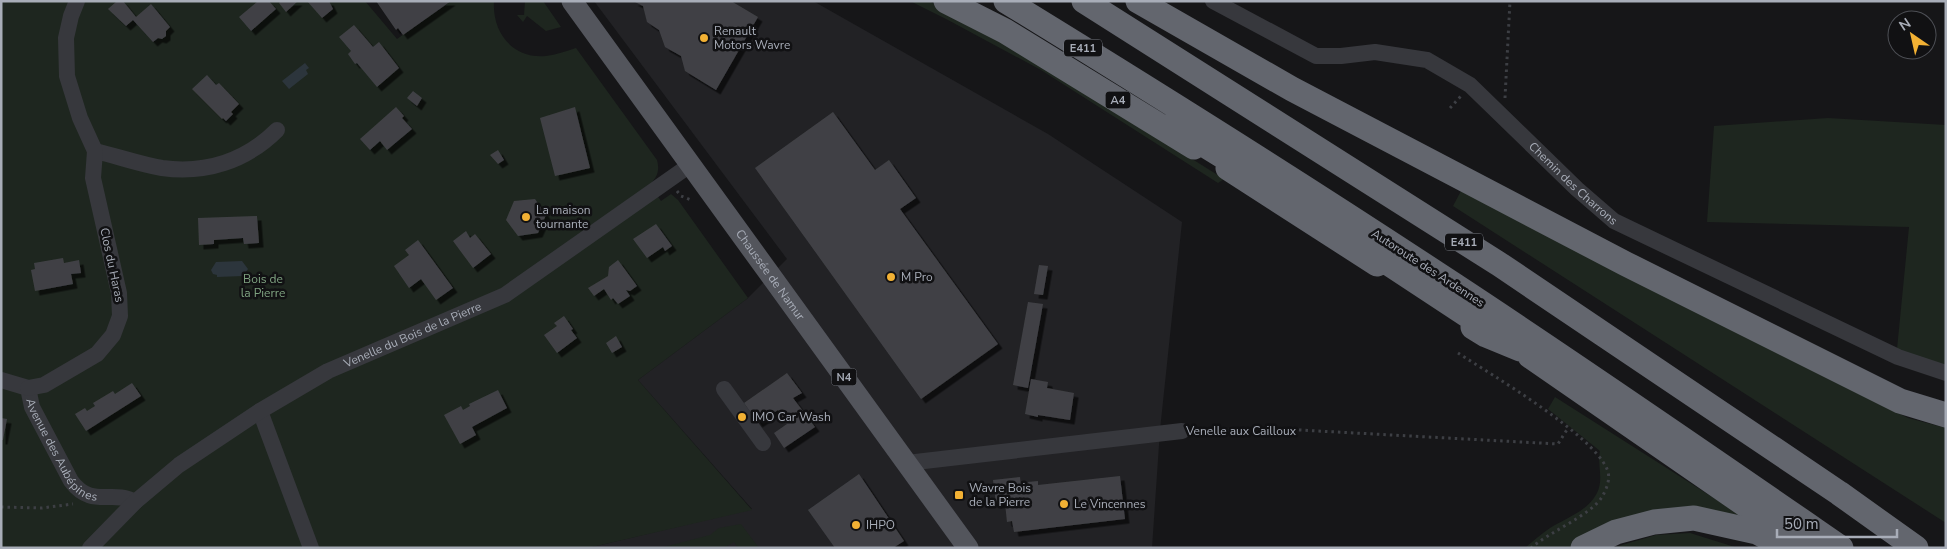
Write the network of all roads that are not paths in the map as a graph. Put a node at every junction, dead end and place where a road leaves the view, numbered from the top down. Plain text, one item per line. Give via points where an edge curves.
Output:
1 (77, 1) edge
2 (572, 1) edge
3 (946, 1) edge
4 (1006, 1) edge
5 (1084, 1) edge
6 (1138, 1) edge
7 (1213, 1) edge
8 (1160, 95) junction
9 (277, 130) dead end
10 (95, 151) junction
11 (690, 165) junction
12 (1520, 349) junction
13 (1946, 373) edge
14 (1, 380) edge
15 (28, 388) junction
16 (724, 389) dead end
17 (260, 411) junction
18 (1946, 416) edge
19 (1182, 431) road end
20 (763, 443) dead end
21 (907, 463) junction
22 (134, 502) junction
23 (90, 548) edge
24 (311, 548) edge
25 (968, 548) edge
26 (1583, 548) edge
27 (1786, 548) edge
28 (1808, 548) edge
29 (1841, 548) edge
30 (1916, 548) edge

1 - 10 street, Clos du Haras via 66,38 67,76
2 - 11 main road, Chaussée de Namur / N4
3 - 12 highway, A4 via 1005,31 1157,123 1486,335
4 - 8 highway, Autoroute des Ardennes / E411
5 - 30 highway, E411 via 1499,264
6 - 18 highway via 1292,89 1626,264 1900,401
7 - 13 street, Chemin des Charrons via 1316,56 1375,52 1427,60 1470,85 1576,189 1614,221 1898,357
8 - 12 highway via 1200,142
8 - 29 highway, Autoroute des Ardennes / E411 via 1459,288
9 - 10 street via 240,158 196,169 161,167
10 - 15 street, Clos du Haras via 96,195 120,299 118,324 98,354 44,385
11 - 17 street, Venelle du Bois de la Pierre via 505,295 328,371
11 - 21 main road, Chaussée de Namur / N4
12 - 28 highway
14 - 15 street, Avenue des Aubépines
15 - 22 street, Avenue des Aubépines via 32,407 71,481 82,492 96,497 125,498
16 - 20 street
17 - 22 street, Venelle du Bois de la Pierre via 188,458
17 - 24 street
19 - 21 street, Venelle aux Cailloux
21 - 25 main road, Chaussée de Namur / N4
22 - 23 street, Venelle du Bois de la Pierre
26 - 27 highway via 1616,532 1645,524 1694,518 1757,532

